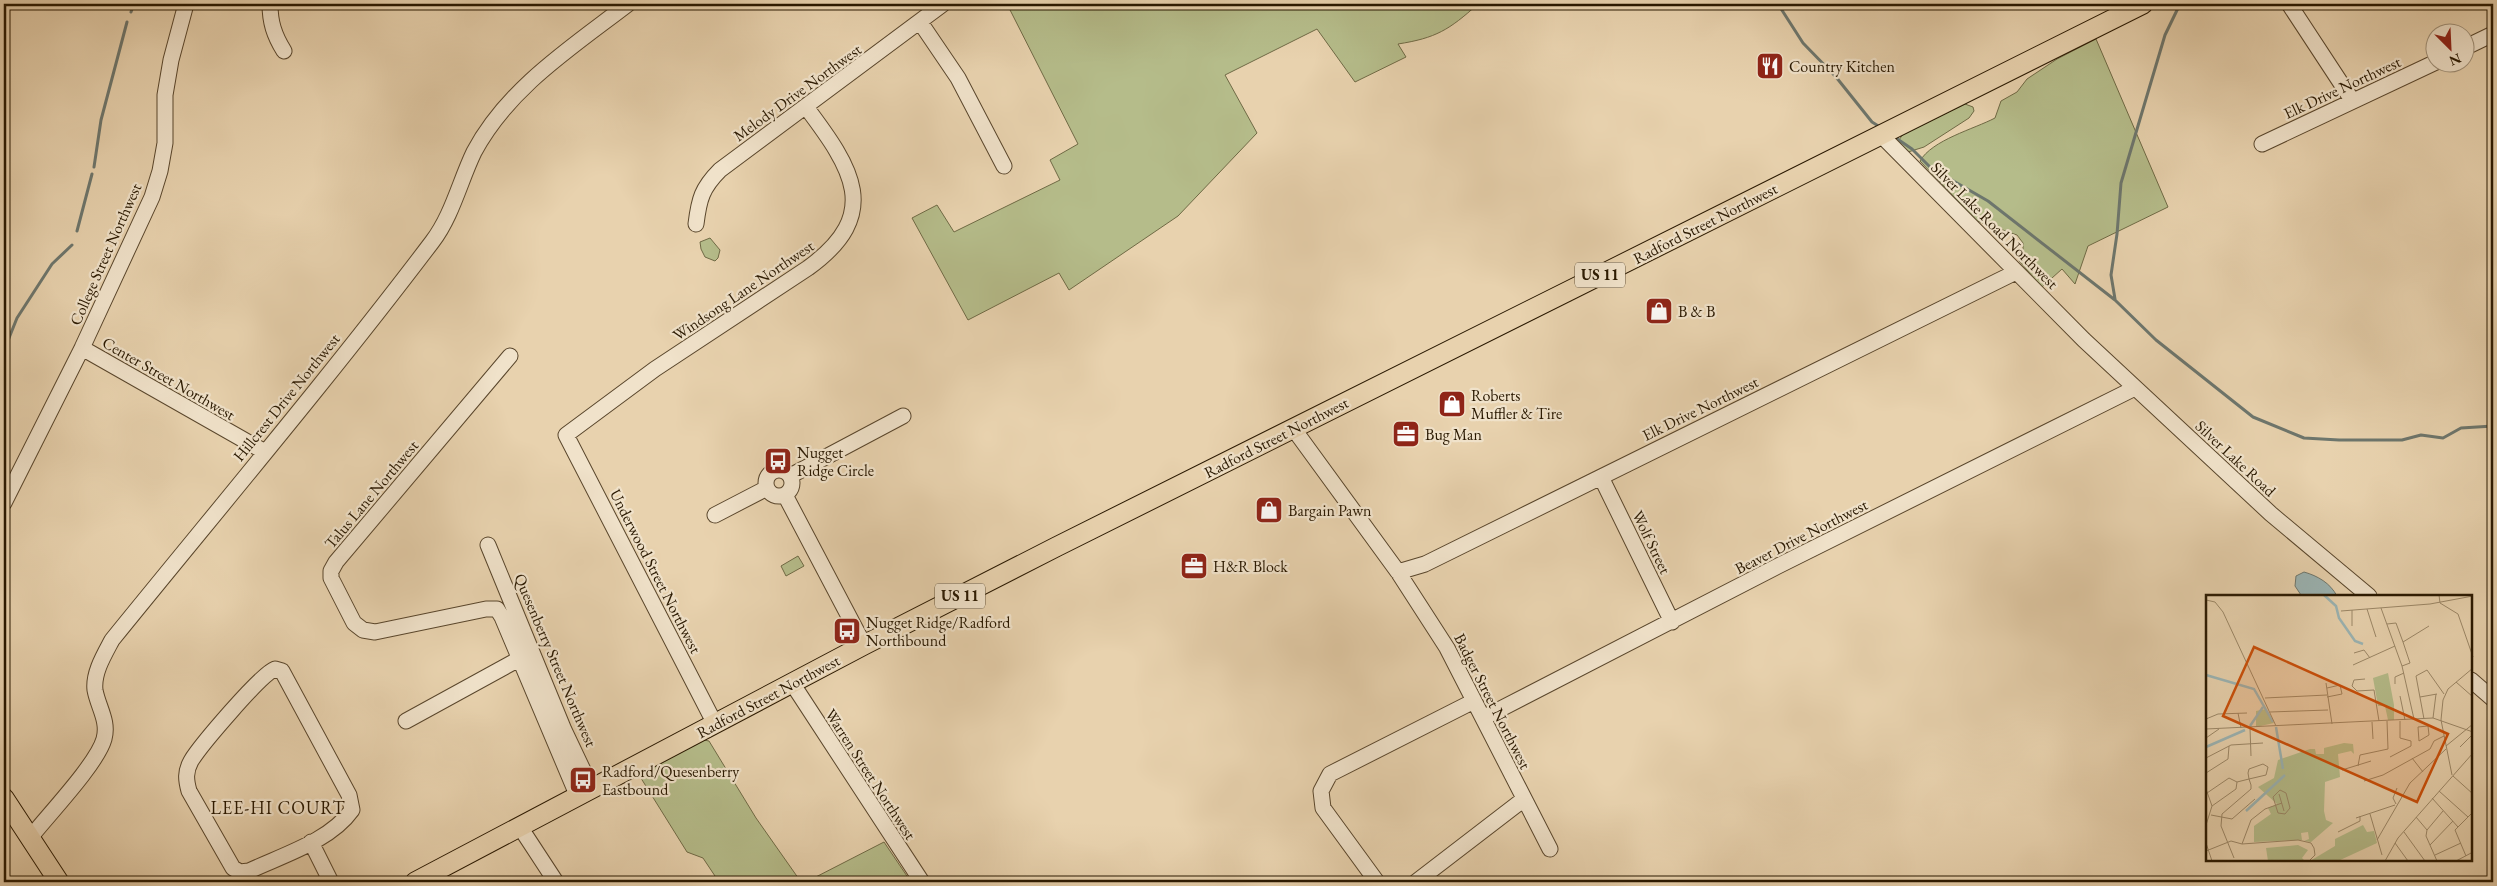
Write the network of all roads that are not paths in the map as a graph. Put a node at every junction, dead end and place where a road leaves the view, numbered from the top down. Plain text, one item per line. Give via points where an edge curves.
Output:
1 (186, 4) edge
2 (270, 4) edge
3 (628, 4) edge
4 (943, 4) edge
5 (2143, 4) edge
6 (2289, 4) edge
7 (920, 22) junction
8 (2493, 34) edge
9 (2474, 43) edge
10 (284, 51) dead end
11 (2424, 67) edge
12 (2352, 100) junction
13 (806, 107) junction
14 (1880, 134) junction
15 (2262, 144) dead end
16 (1004, 166) dead end
17 (696, 224) dead end
18 (2016, 272) junction
19 (2084, 340) joint
20 (82, 348) junction
21 (510, 356) dead end
22 (2135, 388) junction
23 (903, 416) dead end
24 (1293, 428) junction
25 (566, 435) joint
26 (265, 452) junction
27 (790, 476) junction
28 (1601, 476) junction
29 (767, 488) junction
30 (785, 495) junction
31 (4, 503) edge
32 (714, 515) dead end
33 (488, 545) dead end
34 (1398, 572) junction
35 (2368, 595) edge
36 (1672, 622) junction
37 (864, 645) junction
38 (519, 658) junction
39 (2472, 681) edge
40 (792, 684) junction
41 (2493, 699) edge
42 (1474, 701) junction
43 (1483, 718) junction
44 (406, 721) dead end
45 (715, 724) junction
46 (585, 793) junction
47 (4, 798) edge
48 (1524, 799) junction
49 (520, 827) junction
50 (30, 838) junction
51 (311, 842) junction
52 (1550, 849) dead end
53 (426, 880) edge
54 (59, 882) edge
55 (331, 882) edge
56 (556, 882) edge
57 (922, 882) edge
58 (1378, 882) edge
59 (1416, 882) edge

1 - 20 street, College Street Northwest via 170,60 160,171 152,197
2 - 10 street via 274,36
3 - 26 street, Hillcrest Drive Northwest via 547,66 514,96 474,152 434,240
4 - 7 street, Melody Drive Northwest
5 - 14 main road, Radford Street Northwest / US 11
6 - 12 street
7 - 13 street, Melody Drive Northwest
7 - 16 street via 958,78
8 - 9 street
11 - 12 street, Elk Drive Northwest
12 - 15 street, Elk Drive Northwest
13 - 17 street, Melody Drive Northwest via 720,170 706,184
13 - 25 street, Windsong Lane Northwest via 824,132 850,181 854,200 852,217 844,236 829,253 655,369
14 - 18 street, Silver Lake Road Northwest
14 - 24 main road, Radford Street Northwest / US 11
18 - 19 street, Silver Lake Road Northwest
18 - 28 street, Elk Drive Northwest
19 - 22 street, Silver Lake Road
20 - 26 street, Center Street Northwest
20 - 31 street, College Street Northwest
21 - 38 street, Talus Lane Northwest via 336,562 331,578 354,623 363,630 375,632 497,610
22 - 35 street, Silver Lake Road via 2271,514
22 - 36 street, Beaver Drive Northwest
23 - 27 street
24 - 34 street, Badger Street Northwest
24 - 37 main road, Radford Street Northwest / US 11
25 - 45 street, Underwood Street Northwest
26 - 50 street, Hillcrest Drive Northwest via 112,640 99,665 95,690 105,718 104,738 96,756
27 - 29 street via 784,471 776,471 769,476
27 - 30 street via 792,484
28 - 34 street, Elk Drive Northwest via 1425,564
28 - 36 street, Wolf Street
29 - 30 street via 777,496
29 - 32 street
30 - 37 street
33 - 46 street, Quesenberry Street Northwest via 564,730
34 - 42 street, Badger Street Northwest via 1447,648
36 - 43 street, Beaver Drive Northwest
37 - 40 main road, Radford Street Northwest / US 11
38 - 44 street
38 - 46 street, Talus Lane Northwest
39 - 41 street
40 - 45 main road, Radford Street Northwest / US 11
40 - 57 street, Warren Street Northwest
42 - 43 street, Badger Street Northwest
42 - 58 street via 1330,774 1321,791 1324,808
43 - 48 street, Badger Street Northwest
45 - 46 main road, Radford Street Northwest / US 11
46 - 49 main road, Radford Street Northwest / US 11
47 - 50 main road
48 - 52 street, Badger Street Northwest
48 - 59 street
49 - 53 main road, Radford Street Northwest / US 11
49 - 56 street
50 - 54 main road
51 - 51 street via 343,822 352,810 349,796 282,671 275,669 253,685 192,760 186,779 189,791 233,868 240,872
51 - 55 street

